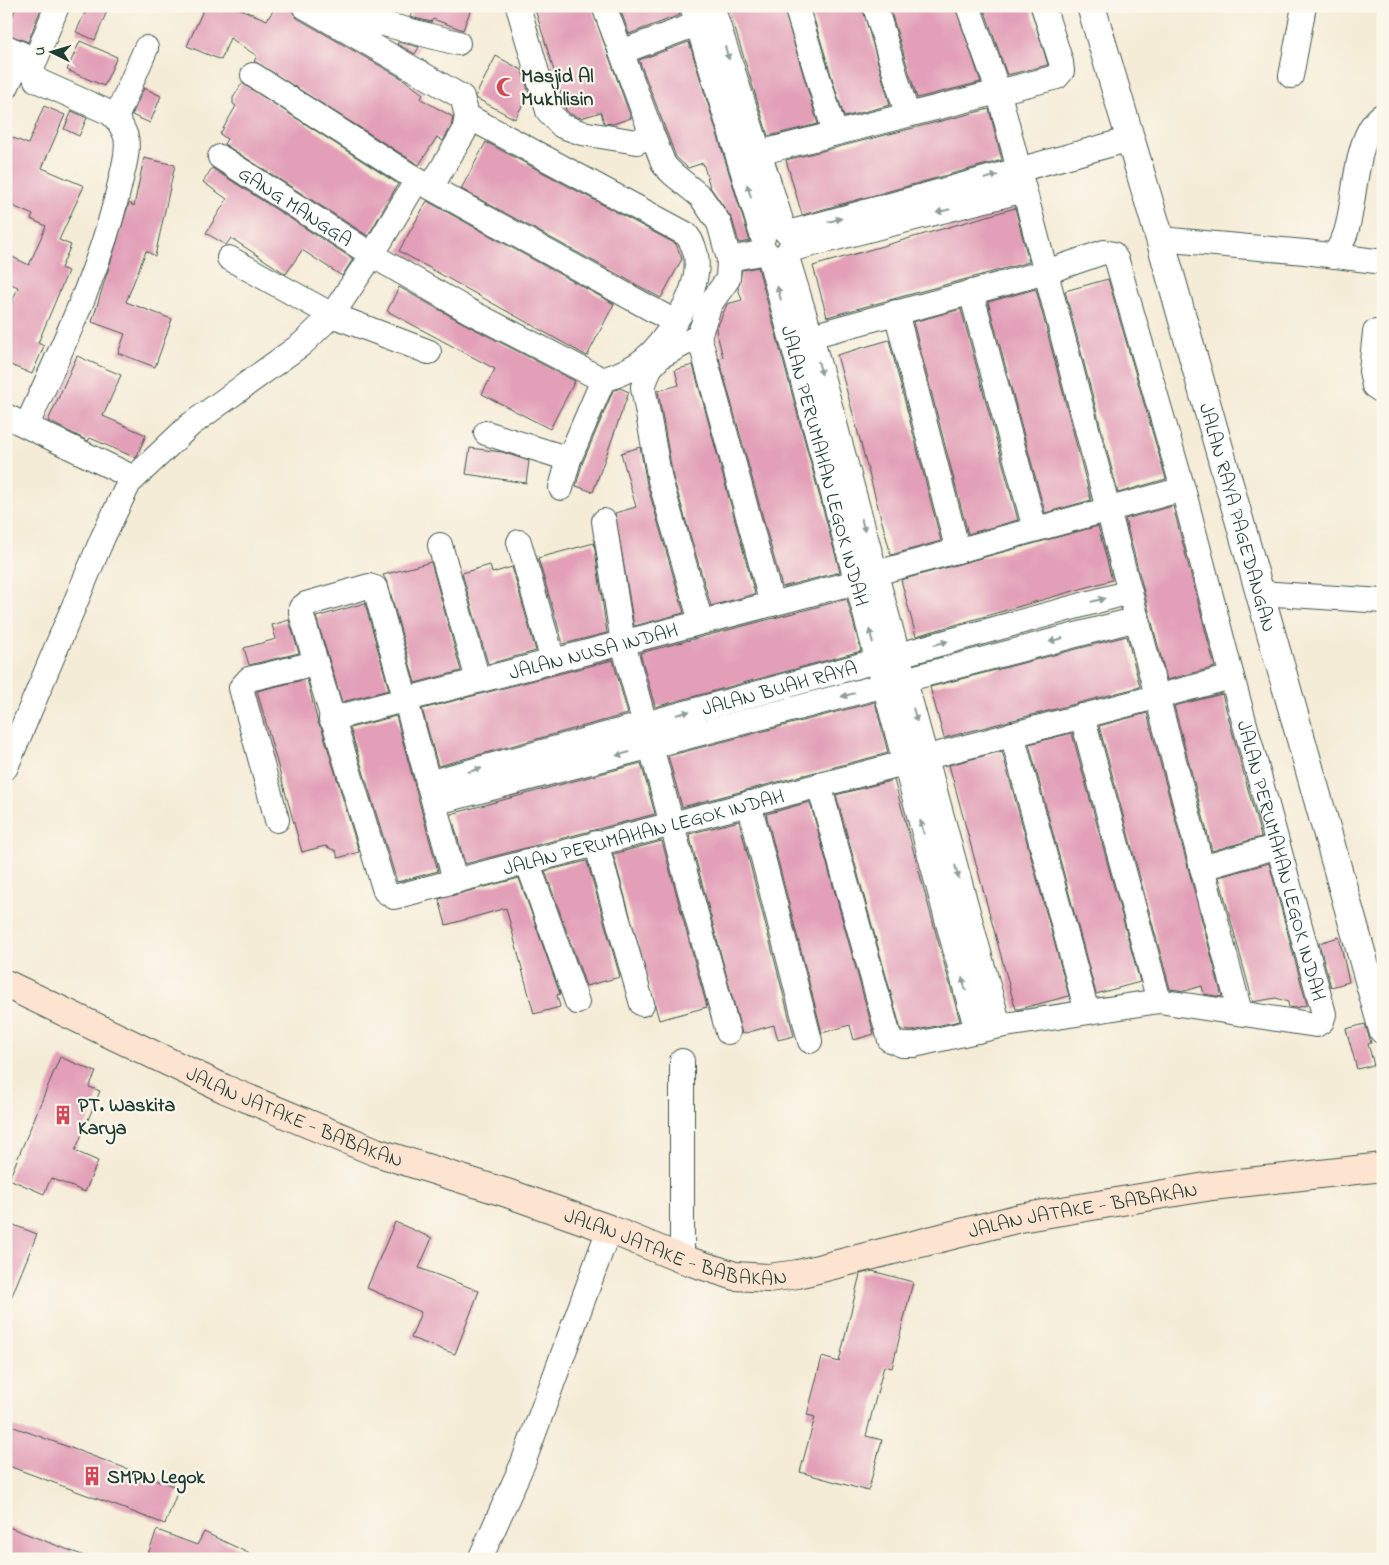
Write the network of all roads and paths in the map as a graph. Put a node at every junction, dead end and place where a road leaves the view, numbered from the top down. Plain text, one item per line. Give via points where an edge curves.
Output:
1 (57, 6) edge
2 (518, 6) edge
3 (604, 6) edge
4 (796, 6) edge
5 (875, 6) edge
6 (968, 6) edge
7 (1043, 6) edge
8 (1091, 6) edge
9 (1304, 6) edge
10 (305, 7) edge
11 (700, 12) edge
12 (458, 43) dead end
13 (6, 47) edge
14 (146, 48) dead end
15 (621, 52) junction
16 (253, 74) dead end
17 (1291, 76) dead end
18 (6, 88) edge
19 (998, 90) junction
20 (907, 114) junction
21 (1383, 115) edge
22 (467, 116) junction
23 (116, 118) junction
24 (650, 129) junction
25 (835, 133) junction
26 (1132, 139) junction
27 (758, 153) junction
28 (220, 157) dead end
29 (1022, 180) junction
30 (424, 183) junction
31 (1160, 239) junction
32 (778, 244) junction
33 (372, 255) junction
34 (1334, 256) junction
35 (228, 258) dead end
36 (729, 259) junction
37 (1383, 262) edge
38 (1046, 272) junction
39 (971, 292) junction
40 (896, 312) junction
41 (332, 315) junction
42 (675, 322) junction
43 (1375, 332) dead end
44 (699, 336) junction
45 (811, 336) junction
46 (428, 352) dead end
47 (603, 380) junction
48 (1383, 392) edge
49 (17, 420) edge
50 (486, 433) dead end
51 (569, 460) junction
52 (134, 478) junction
53 (561, 488) dead end
54 (1184, 489) junction
55 (1108, 509) junction
56 (604, 521) dead end
57 (1035, 529) junction
58 (519, 542) dead end
59 (440, 545) dead end
60 (958, 550) junction
61 (866, 578) junction
62 (1130, 592) junction
63 (1260, 593) junction
64 (1383, 601) edge
65 (772, 604) junction
66 (1137, 619) junction
67 (701, 622) junction
68 (623, 643) junction
69 (888, 658) junction
70 (553, 661) junction
71 (316, 663) junction
72 (1232, 677) junction
73 (478, 680) junction
74 (894, 682) junction
75 (1157, 696) junction
76 (405, 699) junction
77 (1082, 716) junction
78 (331, 718) junction
79 (645, 724) junction
80 (1012, 734) junction
81 (651, 746) junction
82 (915, 759) junction
83 (6, 767) edge
84 (819, 784) junction
85 (431, 793) junction
86 (749, 803) junction
87 (278, 820) dead end
88 (672, 823) junction
89 (596, 843) junction
90 (1278, 846) junction
91 (527, 861) junction
92 (1202, 868) junction
93 (455, 880) junction
94 (6, 984) edge
95 (1159, 1001) junction
96 (577, 1002) dead end
97 (642, 1004) dead end
98 (1087, 1012) junction
99 (1240, 1012) junction
100 (988, 1028) junction
101 (1383, 1030) edge
102 (728, 1032) dead end
103 (810, 1041) dead end
104 (682, 1060) dead end
105 (1383, 1167) edge
106 (609, 1229) junction
107 (682, 1259) junction
108 (480, 1559) edge

1 - 23 street via 32,69 36,80 110,112
2 - 24 street via 548,111 562,126 582,134 637,142
3 - 15 street
4 - 25 street
5 - 20 street
6 - 19 street
7 - 19 street via 1062,71 1057,77
8 - 26 street, JALAN RAYA PAGEDANGAN
9 - 17 street
10 - 12 street via 325,9
10 - 22 street via 462,97
11 - 15 street
11 -> 27 street, JALAN PERUMAHAN LEGOK INDAH
32 -> 11 street, JALAN PERUMAHAN LEGOK INDAH
13 - 18 street via 22,54
14 - 23 street
15 - 24 street
16 - 30 street
19 - 20 street
19 - 29 street
20 - 25 street
21 - 34 street via 1369,128 1346,233
22 - 30 street via 464,132
22 - 42 street via 686,234 692,241 697,278
23 - 49 street via 126,135 125,156 106,240 76,316
24 - 36 street via 664,165 701,197 718,223
25 - 27 street
26 - 29 street
26 - 31 street, JALAN RAYA PAGEDANGAN
27 - 32 street, JALAN PERUMAHAN LEGOK INDAH
28 - 33 street, GANG MANGGA
29 - 32 street
29 - 38 street
30 - 33 street
30 - 42 street
31 - 34 street
31 - 63 street, JALAN RAYA PAGEDANGAN
32 - 36 street
32 - 45 street, JALAN PERUMAHAN LEGOK INDAH
61 -> 32 street, JALAN PERUMAHAN LEGOK INDAH
33 - 41 street
33 - 47 street, GANG MANGGA via 469,311
34 - 37 street
35 - 41 street
36 - 44 street via 728,279 710,304
38 - 39 street, JALAN PERUMAHAN LEGOK INDAH
38 - 54 street, JALAN PERUMAHAN LEGOK INDAH via 1104,252 1113,254
38 - 55 street
39 - 40 street, JALAN PERUMAHAN LEGOK INDAH
39 - 57 street
40 - 45 street, JALAN PERUMAHAN LEGOK INDAH
40 - 60 street
41 - 46 street
41 - 52 street via 302,344 190,425
42 - 47 street via 645,361
43 - 48 street via 1371,371 1374,386
44 - 65 street
44 - 67 street via 661,356 650,368 643,387 660,480
45 -> 61 street, JALAN PERUMAHAN LEGOK INDAH
47 - 51 street
49 - 52 street
50 - 51 street
51 - 53 street
52 - 83 street via 103,537
54 - 55 street, JALAN PERUMAHAN LEGOK INDAH
54 - 72 street, JALAN PERUMAHAN LEGOK INDAH
55 - 57 street, JALAN PERUMAHAN LEGOK INDAH
55 - 62 street
56 - 68 street
57 - 60 street, JALAN PERUMAHAN LEGOK INDAH
58 - 70 street
59 - 73 street
60 - 61 street, JALAN PERUMAHAN LEGOK INDAH
61 - 65 street, JALAN NUSA INDAH
61 - 69 street, JALAN PERUMAHAN LEGOK INDAH
62 - 66 street
69 -> 62 street, JALAN BUAH RAYA
63 - 64 street
63 - 101 street, JALAN RAYA PAGEDANGAN
65 - 67 street, JALAN NUSA INDAH
66 -> 74 street, JALAN BUAH RAYA
66 - 75 street
67 - 68 street, JALAN NUSA INDAH
68 - 70 street, JALAN NUSA INDAH
68 - 79 street
69 - 74 street, JALAN PERUMAHAN LEGOK INDAH
79 -> 69 street, JALAN BUAH RAYA
70 - 73 street, JALAN NUSA INDAH
71 - 76 street via 301,608 372,586
71 - 78 street
71 - 87 street via 249,679 241,688
72 - 75 street, JALAN PERUMAHAN LEGOK INDAH
72 - 90 street, JALAN PERUMAHAN LEGOK INDAH
73 - 76 street, JALAN NUSA INDAH
74 -> 81 street, JALAN BUAH RAYA
74 - 82 street, JALAN PERUMAHAN LEGOK INDAH
75 - 77 street, JALAN PERUMAHAN LEGOK INDAH
75 - 92 street
76 - 78 street, JALAN NUSA INDAH
76 - 85 street
77 - 80 street, JALAN PERUMAHAN LEGOK INDAH
77 - 95 street
78 - 93 street, JALAN PERUMAHAN LEGOK INDAH via 385,891 398,897
79 - 81 street
85 -> 79 street, JALAN BUAH RAYA
80 - 82 street, JALAN PERUMAHAN LEGOK INDAH
80 - 98 street
81 -> 85 street, JALAN BUAH RAYA
81 - 88 street
82 - 84 street, JALAN PERUMAHAN LEGOK INDAH
82 - 100 street, JALAN PERUMAHAN LEGOK INDAH
84 - 86 street, JALAN PERUMAHAN LEGOK INDAH
84 - 100 street, JALAN PERUMAHAN LEGOK INDAH via 890,1040 914,1046
85 - 93 street
86 - 88 street, JALAN PERUMAHAN LEGOK INDAH
86 - 103 street
88 - 89 street, JALAN PERUMAHAN LEGOK INDAH
88 - 102 street
89 - 91 street, JALAN PERUMAHAN LEGOK INDAH
89 - 97 street
90 - 92 street
90 - 99 street, JALAN PERUMAHAN LEGOK INDAH via 1324,1014 1322,1021 1316,1024
91 - 93 street, JALAN PERUMAHAN LEGOK INDAH
91 - 96 street
92 - 99 street
94 - 106 main road, JALAN JATAKE - BABAKAN via 225,1089 376,1152
95 - 98 street, JALAN PERUMAHAN LEGOK INDAH
95 - 99 street, JALAN PERUMAHAN LEGOK INDAH
98 - 100 street, JALAN PERUMAHAN LEGOK INDAH
104 - 107 street
105 - 107 main road, JALAN JATAKE - BABAKAN via 1212,1186 1020,1218 798,1274 768,1278 735,1276
106 - 107 main road, JALAN JATAKE - BABAKAN
106 - 108 street via 523,1463

